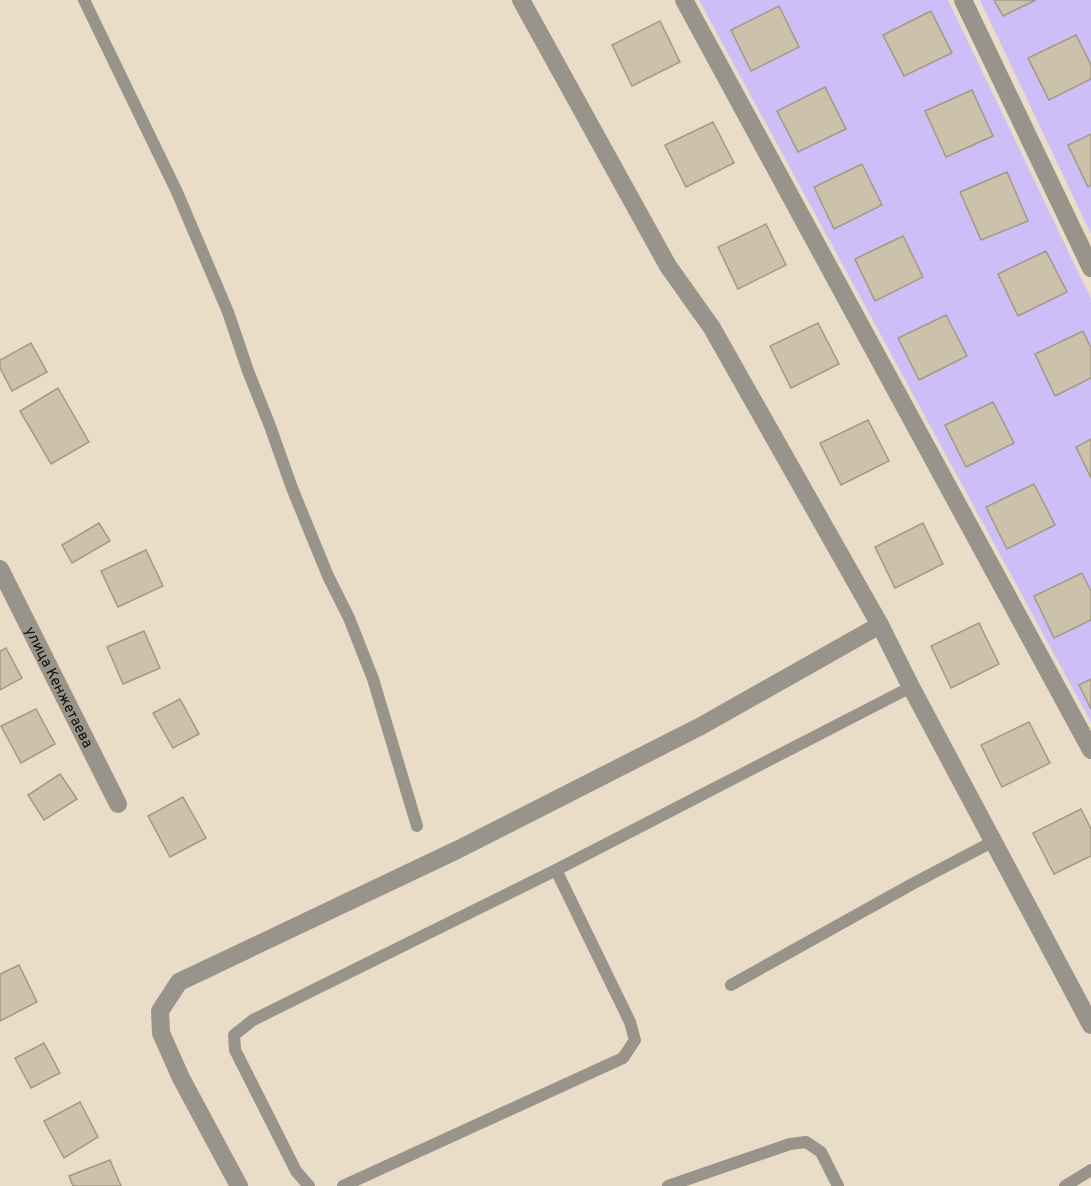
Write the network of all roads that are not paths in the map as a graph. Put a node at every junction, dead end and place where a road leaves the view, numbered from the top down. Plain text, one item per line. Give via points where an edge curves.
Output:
1 (84, 0) edge
2 (521, 0) edge
3 (684, 0) edge
4 (963, 0) edge
5 (1091, 268) edge
6 (0, 569) edge
7 (880, 626) junction
8 (911, 687) junction
9 (1091, 750) edge
10 (118, 804) dead end
11 (417, 826) dead end
12 (994, 841) junction
13 (556, 870) junction
14 (731, 985) dead end
15 (1091, 1025) edge
16 (1091, 1170) edge
17 (1071, 1185) edge
18 (239, 1186) edge
19 (309, 1186) edge
20 (343, 1186) edge
21 (668, 1186) edge
22 (838, 1186) edge

1 - 11 lane via 177,192 228,312 292,488 372,679
2 - 7 street via 668,266 712,328
3 - 9 street
4 - 5 street
6 - 10 street, улица Кенжетаева
7 - 8 street
7 - 18 street via 701,726 457,850 179,982 160,1011 161,1033
8 - 12 street
8 - 13 lane
12 - 14 lane
12 - 15 street
13 - 19 lane via 253,1020 234,1035 235,1050 296,1171
13 - 20 lane via 630,1022 635,1040 623,1058
16 - 17 lane
21 - 22 lane via 790,1144 807,1142 821,1152

